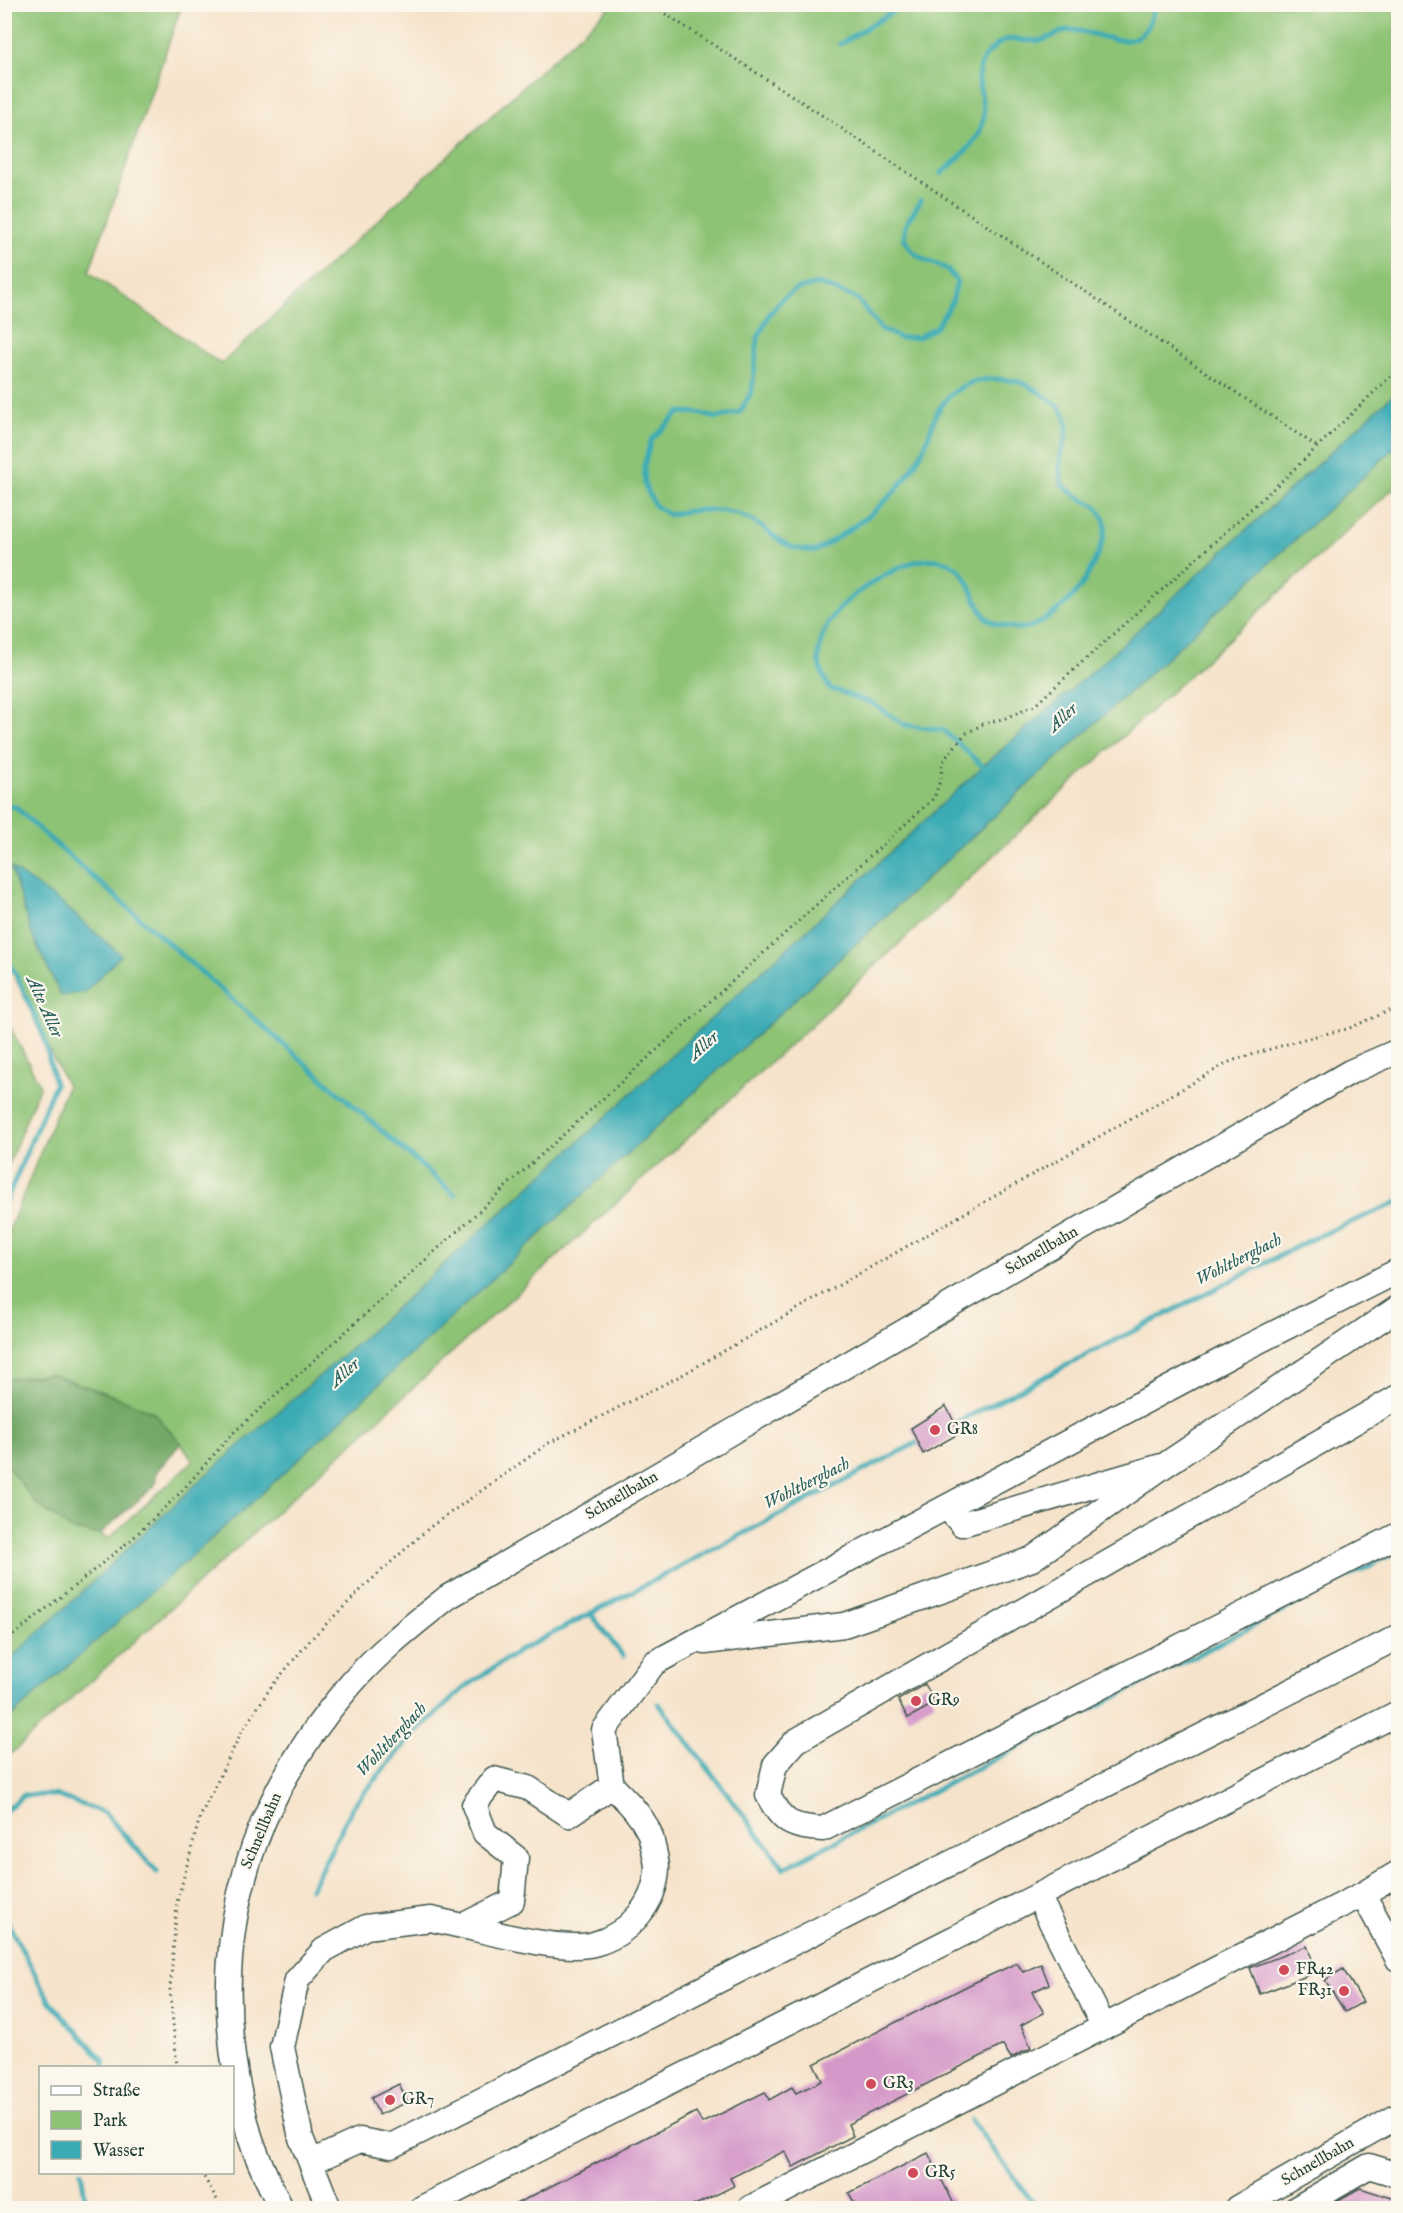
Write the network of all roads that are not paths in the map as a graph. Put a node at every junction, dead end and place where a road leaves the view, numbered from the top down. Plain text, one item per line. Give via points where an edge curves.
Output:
1 (1398, 1051) edge
2 (1398, 1271) edge
3 (1398, 1308) edge
4 (1398, 1397) edge
5 (1165, 1465) junction
6 (947, 1507) junction
7 (1398, 1534) edge
8 (1398, 1637) edge
9 (690, 1644) junction
10 (1398, 1713) edge
11 (612, 1786) junction
12 (1398, 1873) edge
13 (1363, 1894) junction
14 (1038, 1896) junction
15 (512, 1902) junction
16 (462, 1926) junction
17 (524, 1940) junction
18 (1398, 1959) edge
19 (1104, 2027) junction
20 (234, 2066) edge
21 (234, 2072) edge
22 (1398, 2116) edge
23 (311, 2162) junction
24 (1398, 2175) edge
25 (281, 2208) edge
26 (329, 2208) edge
27 (422, 2208) edge
28 (750, 2208) edge
29 (1237, 2208) edge
30 (1297, 2208) edge

1 - 20 street, Schnellbahn via 1340,1077 448,1597 398,1637 351,1683 309,1738 253,1846 239,1889 229,1959
2 - 6 street
3 - 5 street
4 - 7 street via 796,1741 776,1765 768,1795 778,1816 803,1828 823,1829
5 - 6 street via 962,1524
5 - 9 street via 1032,1559 844,1625
6 - 9 street
8 - 23 street via 391,2146 360,2140
9 - 11 street via 654,1663 604,1730
10 - 14 street
11 - 15 street via 569,1815 528,1788 494,1779 474,1805 485,1833 516,1858
11 - 17 street via 637,1810 651,1834 657,1868 652,1894 636,1921 593,1945
12 - 13 street
13 - 18 street
13 - 19 street
14 - 19 street
14 - 27 street
15 - 16 street
15 - 17 street
16 - 17 street
16 - 23 street via 431,1918 366,1927 324,1950 297,1980 282,2047 301,2138
19 - 28 street
21 - 25 street, Schnellbahn via 250,2136
22 - 29 street, Schnellbahn
23 - 26 street
24 - 30 street via 1370,2166

